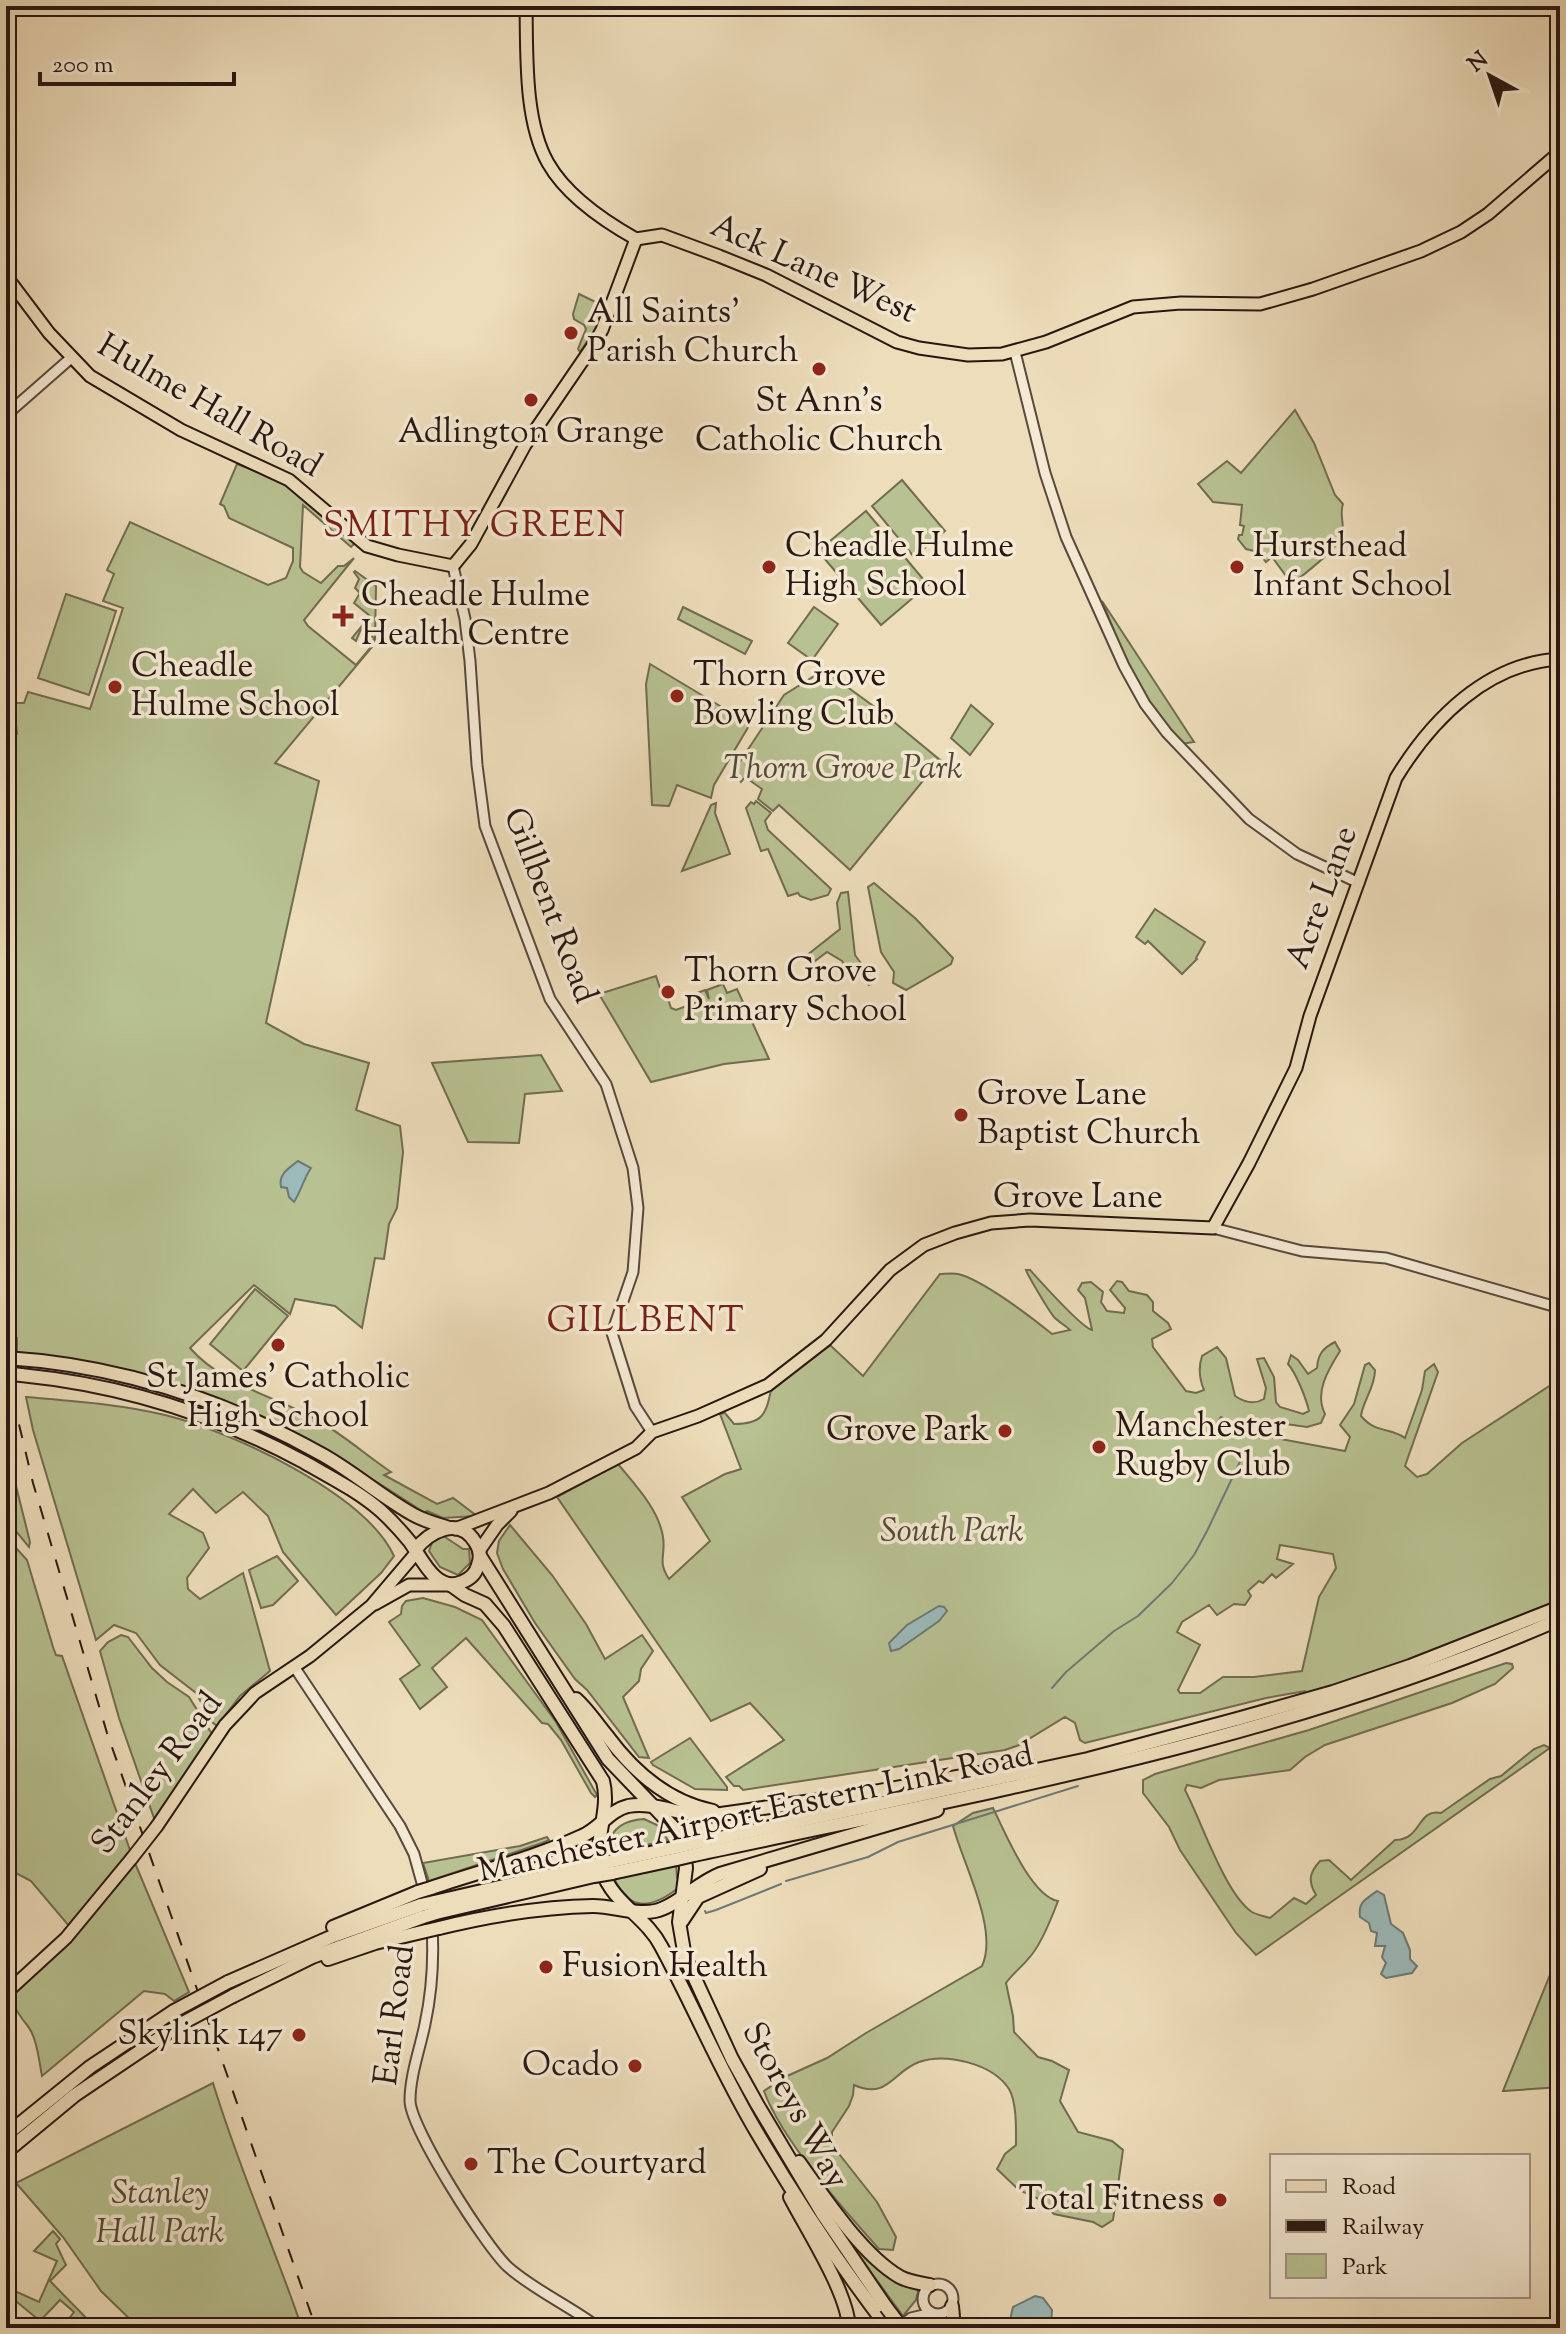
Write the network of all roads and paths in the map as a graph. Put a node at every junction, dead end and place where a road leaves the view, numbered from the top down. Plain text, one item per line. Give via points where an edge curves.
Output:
1 (526, 6) edge
2 (1560, 152) edge
3 (636, 239) junction
4 (6, 276) edge
5 (1015, 352) junction
6 (71, 358) junction
7 (6, 415) edge
8 (453, 566) junction
9 (1560, 659) edge
10 (1359, 883) junction
11 (1213, 1228) junction
12 (1560, 1308) edge
13 (12, 1359) edge
14 (6, 1373) edge
15 (652, 1432) junction
16 (515, 1508) junction
17 (452, 1528) junction
18 (416, 1552) junction
19 (479, 1554) junction
20 (450, 1585) junction
21 (371, 1606) junction
22 (1560, 1607) edge
23 (1560, 1619) edge
24 (295, 1668) junction
25 (565, 1688) junction
26 (1121, 1749) junction
27 (1039, 1781) junction
28 (656, 1808) junction
29 (726, 1813) junction
30 (602, 1824) junction
31 (857, 1835) junction
32 (692, 1850) junction
33 (683, 1894) junction
34 (427, 1903) junction
35 (632, 1911) junction
36 (679, 1928) junction
37 (6, 1993) edge
38 (236, 1995) junction
39 (757, 2104) junction
40 (6, 2134) edge
41 (758, 2135) junction
42 (6, 2152) edge
43 (930, 2285) junction
44 (952, 2306) junction
45 (881, 2310) junction
46 (932, 2313) junction
47 (599, 2328) edge
48 (849, 2328) edge
49 (888, 2328) edge
50 (900, 2328) edge
51 (954, 2328) edge

1 - 3 main road via 527,70 548,164 594,211
2 - 5 main road, Ack Lane West via 1476,222 1421,251 1260,304 1133,307
3 - 5 main road, Ack Lane West via 662,235 719,256 897,342 968,355
3 - 8 main road via 602,330
4 - 6 main road, Hulme Hall Road
5 - 10 street via 1066,537 1145,704 1249,819 1297,854
6 - 7 street
6 - 8 main road, Hulme Hall Road via 90,376 160,418 289,480 367,546
8 - 15 street, Gillbent Road via 465,619 485,826 550,999 606,1084 633,1168 638,1208 633,1272 612,1333 635,1406
9 - 10 main road, Acre Lane via 1522,667 1478,687 1432,728 1396,778
10 - 11 main road, Acre Lane via 1296,1068
11 - 12 street, Grove Lane via 1302,1251 1396,1261
11 - 15 main road, Grove Lane via 1030,1220 955,1233 924,1245 890,1270 826,1340 776,1380
13 - 17 highway via 110,1372 216,1403 351,1471 412,1514
14 - 18 highway, bridge via 119,1390 237,1429 363,1497 393,1521
15 - 16 main road via 636,1448
16 - 17 main road
16 - 19 main road
17 - 18 highway via 431,1533
17 - 19 highway via 469,1535
18 - 20 highway via 437,1579
18 - 21 main road, Stanley Road
19 - 20 highway via 471,1577
19 - 25 highway
20 - 21 main road, Stanley Road via 409,1585
20 - 30 highway via 488,1607 567,1722 603,1781
21 - 24 main road, Stanley Road
22 - 26 highway, Manchester Airport Eastern Link Road via 1333,1692
23 - 27 highway, Manchester Airport Eastern Link Road via 1335,1703
24 - 37 main road, Stanley Road, bridge via 255,1693 225,1725 132,1858 66,1938
24 - 47 street, Earl Road via 400,1826 426,1892 433,1977 410,2101 419,2132 497,2257
25 - 28 highway via 608,1759
25 - 29 highway via 654,1784 690,1805
26 - 29 highway
26 - 32 highway, Manchester Airport Eastern Link Road
27 - 31 highway
27 - 32 highway, Manchester Airport Eastern Link Road
28 - 29 highway via 697,1816
28 - 30 highway via 628,1806
28 - 33 highway via 681,1841
30 - 34 highway
30 - 35 highway via 602,1872
31 - 33 highway via 720,1874
31 - 36 highway via 710,1890 689,1907
32 - 34 highway, Manchester Airport Eastern Link Road, bridge
33 - 35 highway via 661,1910
33 - 36 highway, Storeys Way
34 - 38 highway, Manchester Airport Eastern Link Road
34 - 40 highway, bridge via 322,1933 174,2011 90,2067
35 - 38 highway via 591,1906 481,1918 335,1957
35 - 41 highway, Storeys Way via 660,1944
36 - 39 highway, Storeys Way via 685,1957
38 - 42 highway, Manchester Airport Eastern Link Road, bridge via 179,2025 75,2095
39 - 43 highway via 874,2256 899,2276
39 - 45 highway, Storeys Way
41 - 45 highway, Storeys Way
41 - 48 highway via 834,2282
43 - 44 street via 949,2287
43 - 46 street via 923,2297
44 - 46 street
44 - 51 highway
45 - 49 highway, Storeys Way
45 - 50 highway, Storeys Way, bridge
46 - 50 street via 911,2318

